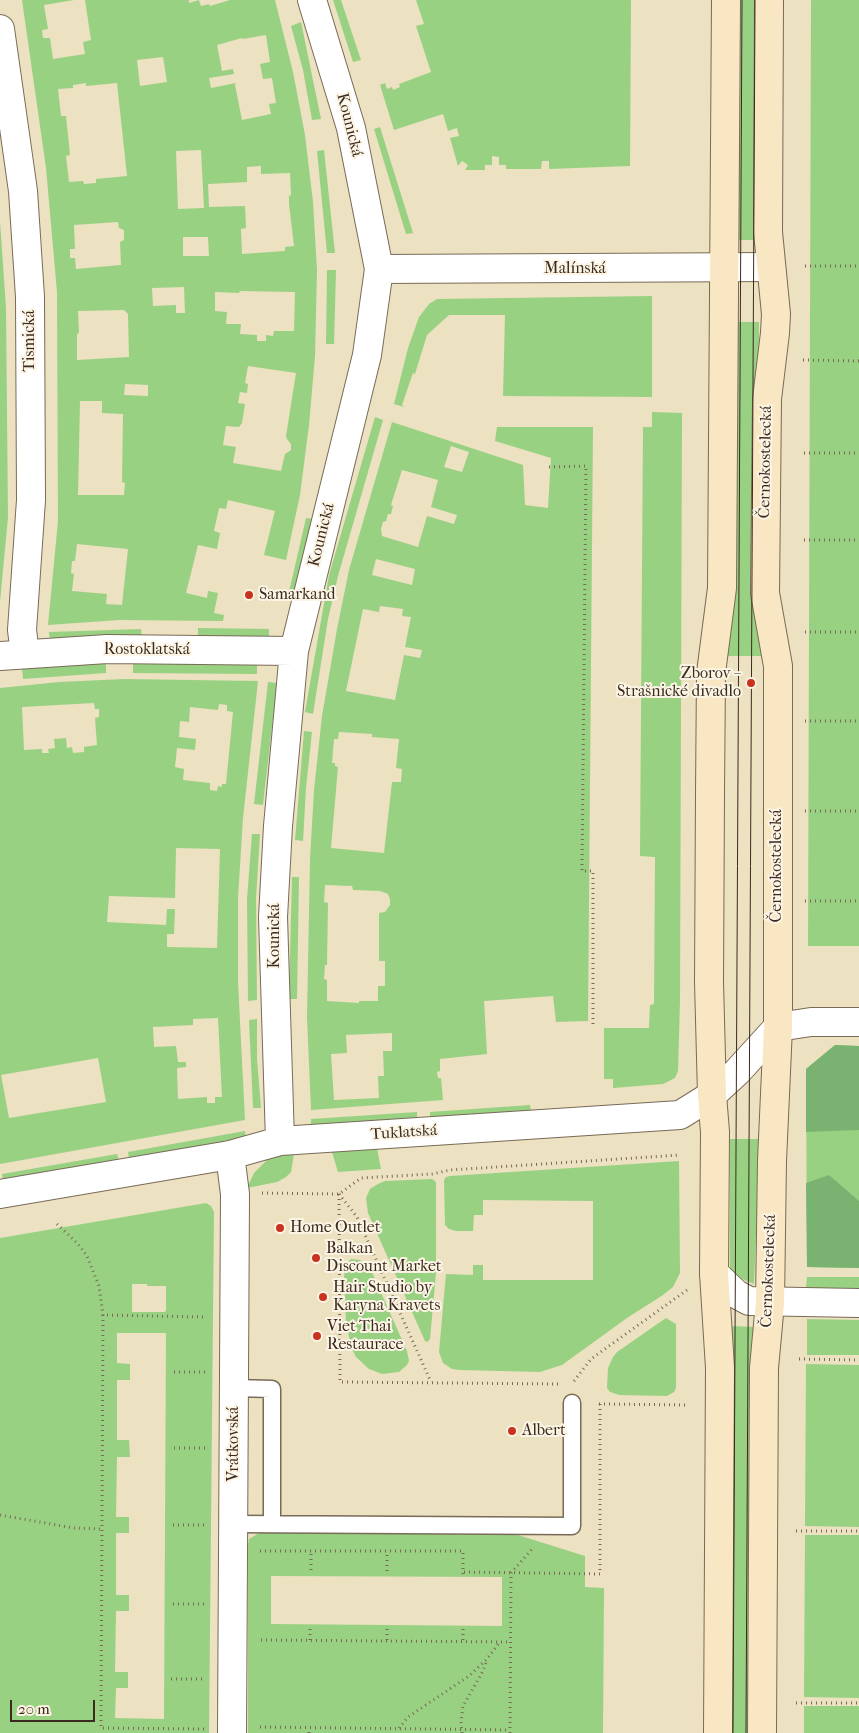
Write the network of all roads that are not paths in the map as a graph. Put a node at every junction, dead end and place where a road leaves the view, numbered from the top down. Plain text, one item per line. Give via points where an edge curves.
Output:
1 (312, 0) edge
2 (726, 0) edge
3 (770, 0) edge
4 (0, 29) edge
5 (771, 267) junction
6 (724, 268) junction
7 (379, 269) junction
8 (294, 651) junction
9 (12, 655) edge
10 (859, 1022) edge
11 (778, 1027) junction
12 (712, 1095) junction
13 (280, 1141) junction
14 (230, 1155) junction
15 (0, 1194) edge
16 (714, 1274) junction
17 (770, 1303) junction
18 (859, 1303) edge
19 (225, 1380) junction
20 (572, 1403) road end
21 (224, 1524) junction
22 (272, 1524) junction
23 (233, 1730) edge
24 (718, 1733) edge
25 (762, 1733) edge

1 - 7 street, Kounická via 351,128
2 - 6 main road
3 - 5 main road, Černokostelecká via 768,232
4 - 9 street, Tismická via 23,191 30,297 31,500 22,630
5 - 6 street, Malínská
5 - 11 main road, Černokostelecká via 776,314 767,399 766,593 778,666
6 - 7 street, Malínská
6 - 12 main road via 722,588 711,673 709,982
7 - 8 street, Kounická via 368,355
8 - 9 street, Rostoklatská via 107,649
8 - 13 street, Kounická via 278,826 274,918
10 - 11 street via 811,1022
11 - 12 street, Tuklatská
11 - 17 main road, Černokostelecká
12 - 13 street, Tuklatská via 680,1115
12 - 16 main road via 715,1132
13 - 14 street, Tuklatská
14 - 15 street, Tuklatská
14 - 19 street, Vrátkovská via 235,1194
16 - 17 street via 749,1301
16 - 24 main road via 720,1368
17 - 18 street
17 - 25 main road, Černokostelecká via 764,1368
19 - 21 street, Vrátkovská
19 - 22 lane via 272,1389
20 - 22 lane via 572,1526
21 - 22 lane
21 - 23 street, Vrátkovská

